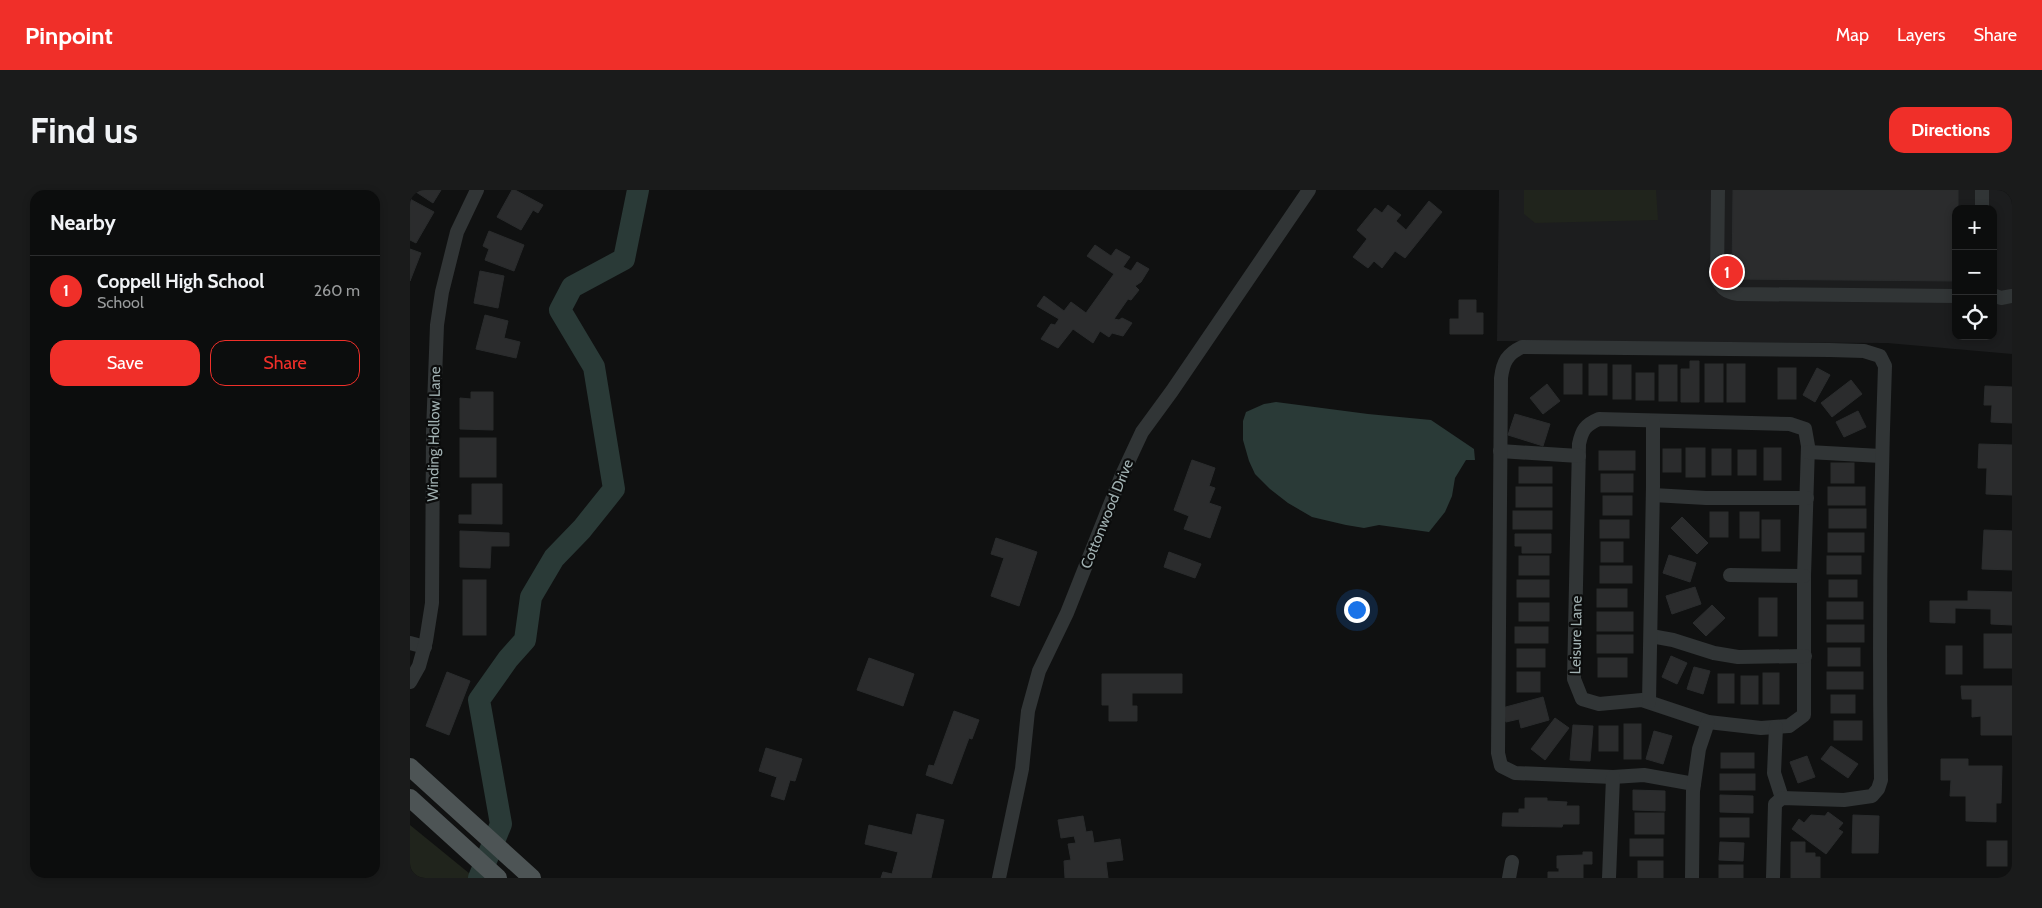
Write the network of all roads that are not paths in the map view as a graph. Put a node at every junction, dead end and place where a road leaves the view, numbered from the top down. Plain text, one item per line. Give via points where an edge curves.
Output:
1 (477, 190) edge
2 (1309, 190) edge
3 (1718, 190) edge
4 (1982, 190) edge
5 (1982, 205) edge
6 (1952, 296) edge
7 (1997, 296) edge
8 (2012, 296) edge
9 (1653, 422) junction
10 (1500, 451) junction
11 (1808, 452) junction
12 (1579, 456) junction
13 (1882, 456) junction
14 (1653, 495) junction
15 (1807, 498) junction
16 (1730, 575) dead end
17 (1804, 576) junction
18 (1651, 636) junction
19 (410, 643) edge
20 (425, 647) junction
21 (1805, 656) junction
22 (410, 682) edge
23 (1648, 702) junction
24 (1708, 722) junction
25 (1776, 727) junction
26 (410, 767) edge
27 (1613, 777) junction
28 (1694, 784) junction
29 (410, 798) edge
30 (1782, 798) junction
31 (1512, 862) dead end
32 (498, 878) edge
33 (532, 878) edge
34 (999, 878) edge
35 (1509, 878) edge
36 (1609, 878) edge
37 (1692, 878) edge
38 (1773, 878) edge

1 - 20 street, Winding Hollow Lane via 457,232 437,325 432,432 432,603
2 - 34 street, Cottonwood Drive via 1142,432 1121,476 1039,671 1028,711 1022,769
3 - 6 street via 1717,278 1721,288 1728,293
4 - 5 street
7 - 8 street
9 - 11 street, Leisure Lane via 1790,424 1805,429
9 - 12 street, Leisure Lane via 1599,420 1589,423 1582,430
9 - 14 street
10 - 12 street
10 - 13 street via 1503,363 1511,352 1522,347 1830,350 1864,351 1880,356 1885,366
10 - 27 street via 1498,753 1501,766 1516,773
11 - 13 street
11 - 15 street, Leisure Lane
12 - 23 street, Leisure Lane via 1574,679 1582,699 1599,704
13 - 30 street via 1881,780 1872,796 1844,800
14 - 15 street
14 - 18 street
15 - 17 street, Leisure Lane
16 - 17 street
17 - 21 street, Leisure Lane
18 - 21 street via 1738,657
18 - 23 street
19 - 20 street
20 - 22 street, Winding Hollow Lane
21 - 25 street, Leisure Lane via 1804,715 1789,726
23 - 24 street, Leisure Lane
24 - 25 street, Leisure Lane
24 - 28 street
25 - 30 street via 1774,773
26 - 33 main road
27 - 28 street via 1644,774
27 - 36 street
28 - 37 street
29 - 32 main road
30 - 38 street via 1775,804
31 - 35 street

